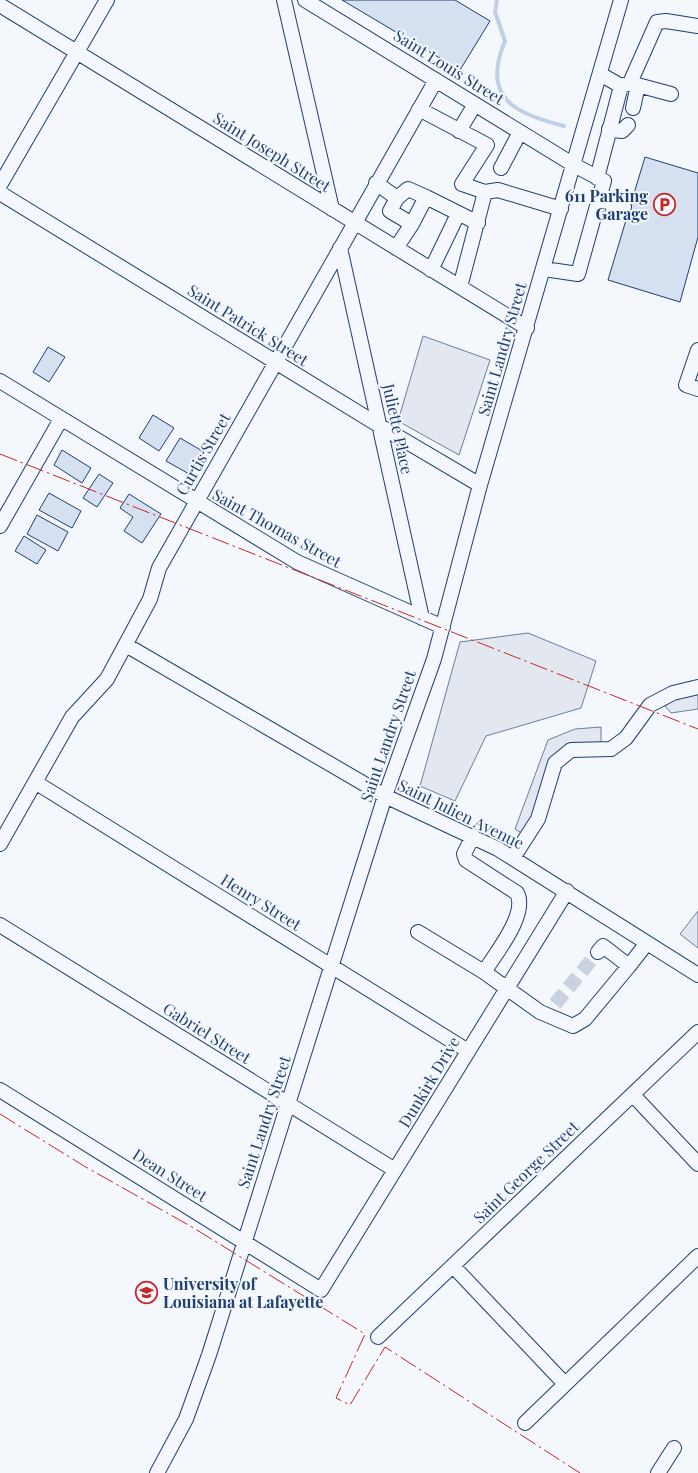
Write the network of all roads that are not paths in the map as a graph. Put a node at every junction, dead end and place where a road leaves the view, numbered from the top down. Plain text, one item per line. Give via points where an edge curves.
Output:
1 (107, 0) edge
2 (284, 0) edge
3 (305, 0) edge
4 (621, 0) edge
5 (0, 5) edge
6 (698, 26) edge
7 (77, 52) junction
8 (600, 74) junction
9 (436, 80) junction
10 (630, 85) junction
11 (671, 94) dead end
12 (475, 104) junction
13 (632, 108) dead end
14 (419, 109) junction
15 (628, 125) dead end
16 (610, 129) junction
17 (459, 131) junction
18 (520, 132) junction
19 (574, 165) junction
20 (501, 168) dead end
21 (597, 178) junction
22 (376, 183) junction
23 (0, 185) edge
24 (485, 192) junction
25 (0, 193) edge
26 (426, 197) junction
27 (397, 198) junction
28 (598, 201) junction
29 (624, 207) dead end
30 (332, 209) junction
31 (561, 210) junction
32 (458, 214) junction
33 (354, 222) junction
34 (478, 223) junction
35 (412, 224) junction
36 (340, 248) junction
37 (396, 248) junction
38 (544, 269) junction
39 (431, 270) junction
40 (460, 287) junction
41 (526, 328) junction
42 (698, 350) edge
43 (275, 362) junction
44 (0, 381) edge
45 (698, 389) edge
46 (61, 419) junction
47 (380, 426) junction
48 (480, 485) junction
49 (196, 502) junction
50 (0, 526) edge
51 (422, 618) junction
52 (443, 627) junction
53 (126, 645) junction
54 (698, 687) edge
55 (35, 782) junction
56 (385, 796) junction
57 (473, 836) junction
58 (0, 844) edge
59 (514, 858) junction
60 (567, 891) junction
61 (0, 925) edge
62 (418, 932) dead end
63 (647, 943) junction
64 (598, 952) dead end
65 (629, 966) junction
66 (331, 967) junction
67 (484, 972) junction
68 (698, 975) edge
69 (507, 988) junction
70 (555, 1004) tunnel mouth
71 (546, 1015) junction
72 (698, 1032) edge
73 (468, 1052) junction
74 (0, 1090) edge
75 (633, 1095) junction
76 (288, 1104) junction
77 (698, 1164) edge
78 (395, 1170) junction
79 (244, 1242) junction
80 (698, 1256) edge
81 (453, 1266) junction
82 (320, 1290) joint
83 (378, 1337) dead end
84 (565, 1384) junction
85 (526, 1423) dead end
86 (674, 1448) dead end
87 (157, 1473) edge
88 (658, 1473) edge

1 - 7 street
2 - 30 street
3 - 9 street, Saint Louis Street
4 - 8 street, Saint Landry Street
5 - 7 street, Saint Joseph Street
6 - 10 street via 656,22
7 - 23 street
7 - 30 street, Saint Joseph Street
8 - 10 street
8 - 19 street, Saint Landry Street
9 - 12 street, Saint Louis Street
9 - 14 street, Curtis Street
10 - 11 street
10 - 13 street
10 - 16 street
12 - 17 street
12 - 18 street, Saint Louis Street
14 - 17 street
14 - 22 street, Curtis Street
15 - 16 street via 622,131
16 - 21 street
17 - 24 street via 487,145 462,184
18 - 19 street, Saint Louis Street
18 - 20 street
19 - 21 street, Saint Louis Street
19 - 31 street, Saint Landry Street
21 - 28 street via 604,181
22 - 27 street
22 - 33 street, Curtis Street
24 - 31 street via 498,190
24 - 34 street
25 - 43 street, Saint Patrick Street
26 - 27 street via 408,189
26 - 32 street
26 - 35 street
27 - 35 street via 390,211
28 - 29 street
28 - 38 street via 578,274
30 - 33 street, Saint Joseph Street
31 - 38 street, Saint Landry Street
32 - 34 street
32 - 39 street
33 - 36 street, Curtis Street
33 - 37 street, Saint Joseph Street
34 - 40 street
35 - 37 street
36 - 43 street, Curtis Street
36 - 47 street, Juliette Place
37 - 39 street, Saint Joseph Street
38 - 41 street, Saint Landry Street
39 - 40 street, Saint Joseph Street
40 - 41 street, Saint Joseph Street
41 - 48 street, Saint Landry Street
42 - 45 street via 686,385
43 - 47 street, Saint Patrick Street
43 - 49 street, Curtis Street
44 - 46 street, Saint Thomas Street
46 - 49 street, Saint Thomas Street
46 - 50 street
47 - 48 street, Saint Patrick Street
47 - 51 street, Juliette Place
48 - 52 street, Saint Landry Street
49 - 51 street, Saint Thomas Street via 315,572
49 - 53 street, Curtis Street via 159,568 150,599
51 - 52 street, Saint Thomas Street
52 - 56 street, Saint Landry Street
53 - 55 street, Curtis Street via 107,679 72,717
53 - 56 street, Saint Julien Avenue
54 - 59 street via 673,693 650,705 626,738 611,749 571,750 555,763 538,819
55 - 58 street, Curtis Street
55 - 66 street, Henry Street
56 - 57 street, Saint Julien Avenue
56 - 66 street, Saint Landry Street
57 - 59 street, Saint Julien Avenue
57 - 67 street via 464,854 466,860 517,893 520,899 518,917
59 - 60 street, Saint Julien Avenue
60 - 63 street, Saint Julien Avenue
60 - 69 street, Dunkirk Drive
61 - 76 street, Gabriel Street
62 - 67 street
63 - 65 street
63 - 68 street, Saint Julien Avenue
64 - 65 street via 603,946
65 - 71 street via 584,1019 573,1026
66 - 73 street, Henry Street
66 - 76 street, Saint Landry Street
67 - 69 street
69 - 71 street
69 - 73 street, Dunkirk Drive
70 - 71 street
72 - 75 street, Saint George Street
73 - 78 street, Dunkirk Drive
74 - 79 street, Dean Street
75 - 77 street
75 - 81 street, Saint George Street
76 - 78 street, Gabriel Street
76 - 79 street, Saint Landry Street
78 - 82 street, Dunkirk Drive
79 - 82 street, Dean Street
79 - 87 street, Saint Landry Street via 186,1419
80 - 84 street
81 - 83 street, Saint George Street
81 - 84 street
84 - 85 street
86 - 88 street

